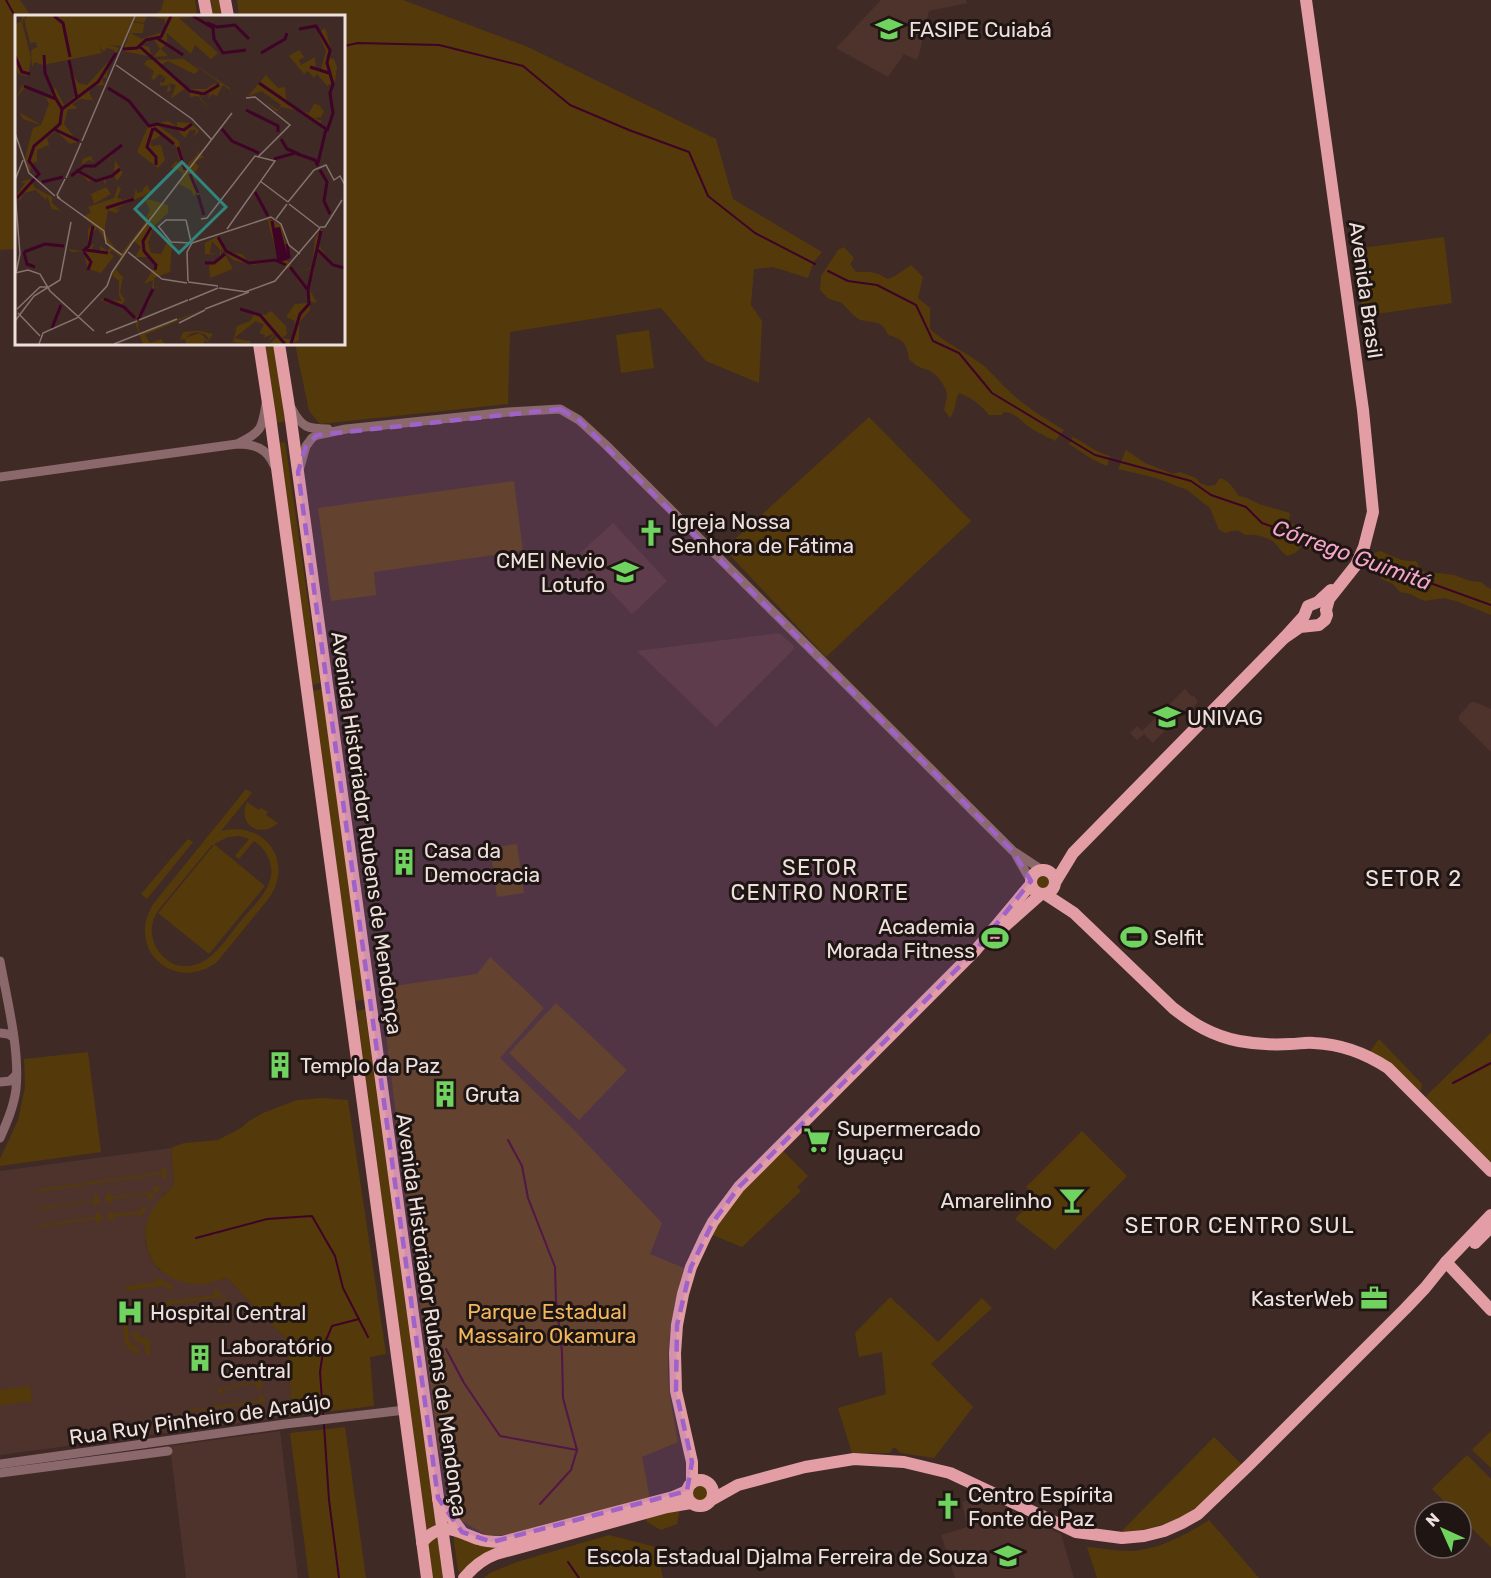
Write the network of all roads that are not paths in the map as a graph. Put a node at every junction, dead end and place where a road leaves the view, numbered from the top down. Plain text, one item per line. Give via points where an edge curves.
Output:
1 (204, 0) edge
2 (225, 0) edge
3 (1306, 0) edge
4 (207, 15) edge
5 (228, 15) edge
6 (259, 345) edge
7 (279, 345) edge
8 (267, 394) junction
9 (288, 401) junction
10 (346, 429) junction
11 (237, 444) junction
12 (298, 472) junction
13 (278, 475) junction
14 (0, 477) edge
15 (1344, 579) junction
16 (1284, 638) junction
17 (1013, 851) junction
18 (1073, 854) junction
19 (1044, 870) junction
20 (1031, 882) junction
21 (1056, 882) junction
22 (1043, 894) junction
23 (1074, 913) junction
24 (975, 951) junction
25 (0, 961) edge
26 (0, 1033) edge
27 (13, 1037) junction
28 (15, 1076) junction
29 (0, 1082) edge
30 (0, 1138) edge
31 (1491, 1170) edge
32 (1491, 1215) edge
33 (1491, 1227) edge
34 (1448, 1264) junction
35 (1491, 1310) edge
36 (405, 1410) junction
37 (167, 1446) junction
38 (692, 1462) junction
39 (0, 1464) edge
40 (0, 1473) edge
41 (709, 1483) junction
42 (738, 1485) junction
43 (690, 1492) junction
44 (438, 1498) junction
45 (712, 1499) junction
46 (578, 1527) junction
47 (441, 1529) junction
48 (462, 1532) junction
49 (422, 1542) junction
50 (427, 1578) edge
51 (449, 1578) edge
52 (464, 1578) edge

1 - 4 main road
2 - 5 main road
3 - 15 main road, Avenida Brasil via 1363,410 1373,512 1364,547
6 - 8 main road, Avenida Historiador Rubens de Mendonça
7 - 9 main road, Avenida Historiador Rubens de Mendonça
8 - 11 street via 260,430
8 - 13 main road, Avenida Historiador Rubens de Mendonça
9 - 10 street via 304,426
9 - 12 main road, Avenida Historiador Rubens de Mendonça
10 - 12 street via 312,438
10 - 17 street via 560,409 579,420
11 - 13 street via 258,446 266,452
11 - 14 street
12 - 44 main road, Avenida Historiador Rubens de Mendonça
13 - 36 main road, Avenida Historiador Rubens de Mendonça
15 - 16 main road, Avenida Brasil via 1308,606
15 - 16 main road, Avenida Brasil via 1329,599 1324,622 1300,627
16 - 18 main road, Avenida Brasil
17 - 19 street
17 - 20 street
18 - 19 main road, Avenida Brasil
18 - 21 main road, Avenida Brasil
19 - 20 main road via 1035,874
19 - 21 main road via 1053,874
20 - 22 main road via 1035,891
20 - 24 main road
21 - 22 main road via 1052,891
21 - 23 main road
22 - 23 main road
22 - 24 main road
23 - 31 main road via 1173,1008 1204,1030 1240,1042 1342,1046 1373,1058 1388,1068
24 - 38 main road via 739,1187 709,1229 691,1267 676,1334 676,1391
25 - 27 street
26 - 27 street
27 - 28 street
28 - 29 street
28 - 30 street via 16,1089
32 - 34 main road
33 - 34 main road
34 - 35 main road
34 - 42 main road via 1198,1514 1164,1531 1122,1538 1076,1532 950,1473 904,1462 834,1461
36 - 37 street, Rua Ruy Pinheiro de Araújo via 285,1424
36 - 49 main road, Avenida Historiador Rubens de Mendonça
37 - 39 street, Rua Ruy Pinheiro de Araújo
37 - 40 street, Rua Ruy Pinheiro de Araújo
38 - 41 main road
38 - 43 main road
41 - 42 main road
41 - 43 main road via 700,1480
41 - 45 main road via 714,1491
42 - 45 main road
43 - 45 main road via 697,1507
43 - 46 main road
44 - 47 main road, Avenida Historiador Rubens de Mendonça
44 - 48 main road
46 - 48 main road via 502,1542 480,1540
46 - 52 main road via 488,1557
47 - 48 main road
47 - 49 main road
47 - 51 main road, Avenida Historiador Rubens de Mendonça
49 - 50 main road, Avenida Historiador Rubens de Mendonça

